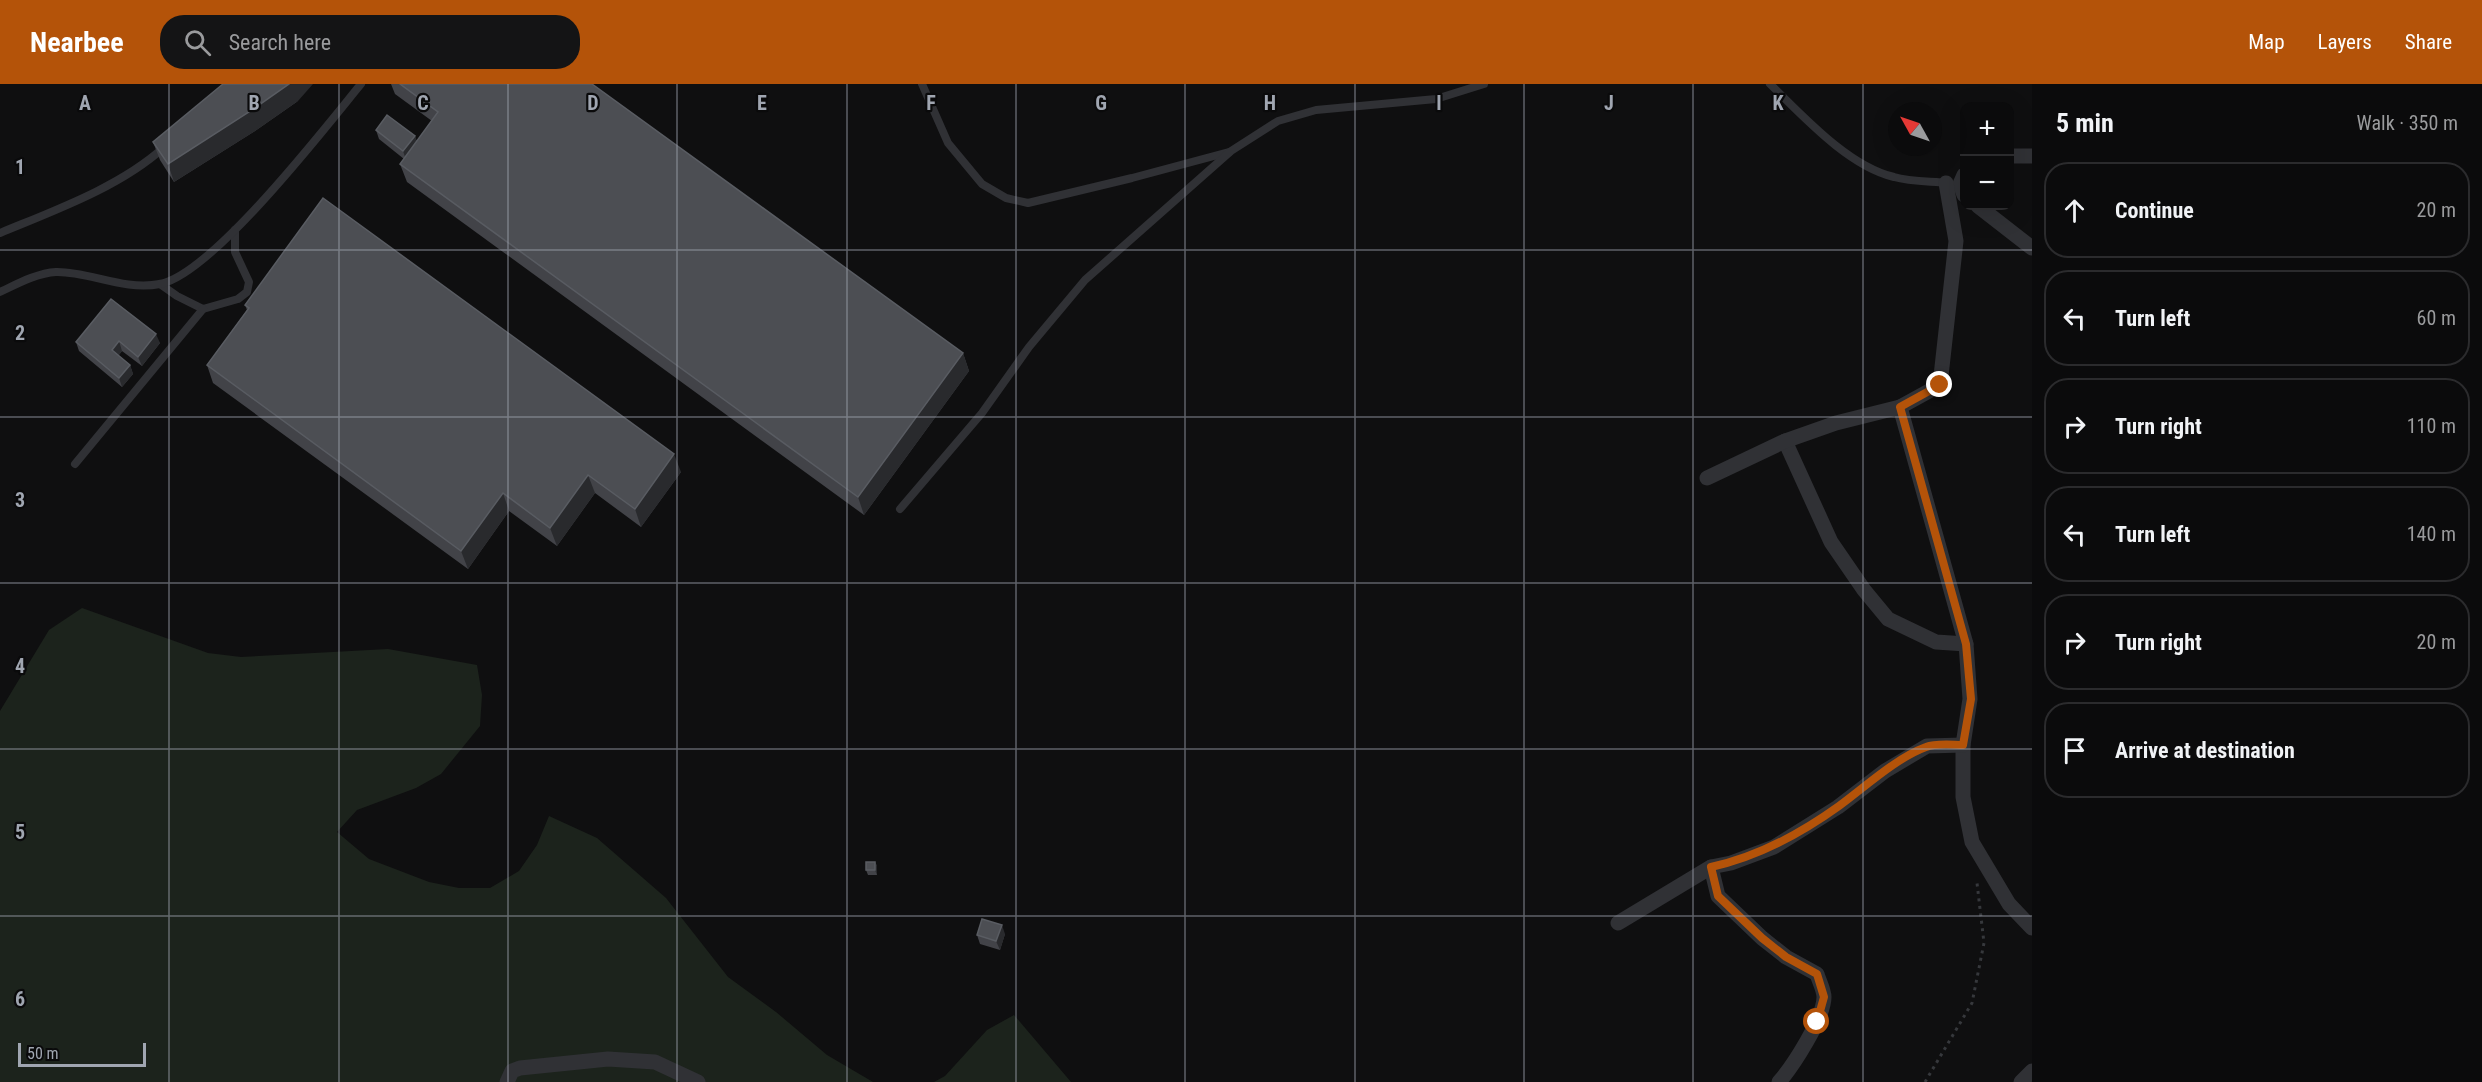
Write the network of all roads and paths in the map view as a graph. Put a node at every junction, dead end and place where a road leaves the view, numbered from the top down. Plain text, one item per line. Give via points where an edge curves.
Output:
1 (361, 84) edge
2 (922, 84) edge
3 (1484, 84) edge
4 (1770, 84) edge
5 (170, 142) edge
6 (1231, 151) junction
7 (2014, 156) edge
8 (2032, 156) edge
9 (1959, 184) edge
10 (1982, 210) edge
11 (235, 230) junction
12 (0, 233) edge
13 (2032, 248) edge
14 (160, 284) junction
15 (0, 292) edge
16 (203, 309) junction
17 (1900, 407) junction
18 (1785, 441) junction
19 (75, 464) dead end
20 (1707, 478) dead end
21 (900, 509) dead end
22 (1966, 644) junction
23 (1963, 745) junction
24 (1711, 867) junction
25 (1976, 876) dead end
26 (1618, 923) dead end
27 (2032, 928) edge
28 (2032, 1071) edge
29 (507, 1082) edge
30 (698, 1082) edge
31 (1779, 1082) edge
32 (1925, 1082) edge
33 (2021, 1082) edge

1 - 11 lane
2 - 6 lane via 948,143 982,184 1006,198 1028,203
3 - 6 lane via 1436,99 1317,110 1278,121
4 - 9 lane via 1822,134 1853,157 1893,177
5 - 12 lane via 124,177
6 - 21 lane via 1085,280
7 - 8 street
9 - 17 street via 1940,385
10 - 13 street
11 - 14 lane via 181,277
11 - 16 lane via 235,252 249,282 247,292 238,299
14 - 15 lane via 109,283 56,272
14 - 16 lane
16 - 19 lane
17 - 18 street
17 - 22 street
18 - 20 street
18 - 22 street via 1831,542 1888,619 1936,642
22 - 23 street via 1971,699
23 - 24 street via 1927,746 1774,847
23 - 27 street via 1963,797 1972,842 2009,904
24 - 26 street
24 - 31 street via 1718,896 1786,957 1817,974 1824,997 1817,1022
25 - 32 path via 1984,943 1972,1003
28 - 33 street
29 - 30 street via 512,1071 520,1068 608,1059 655,1062

